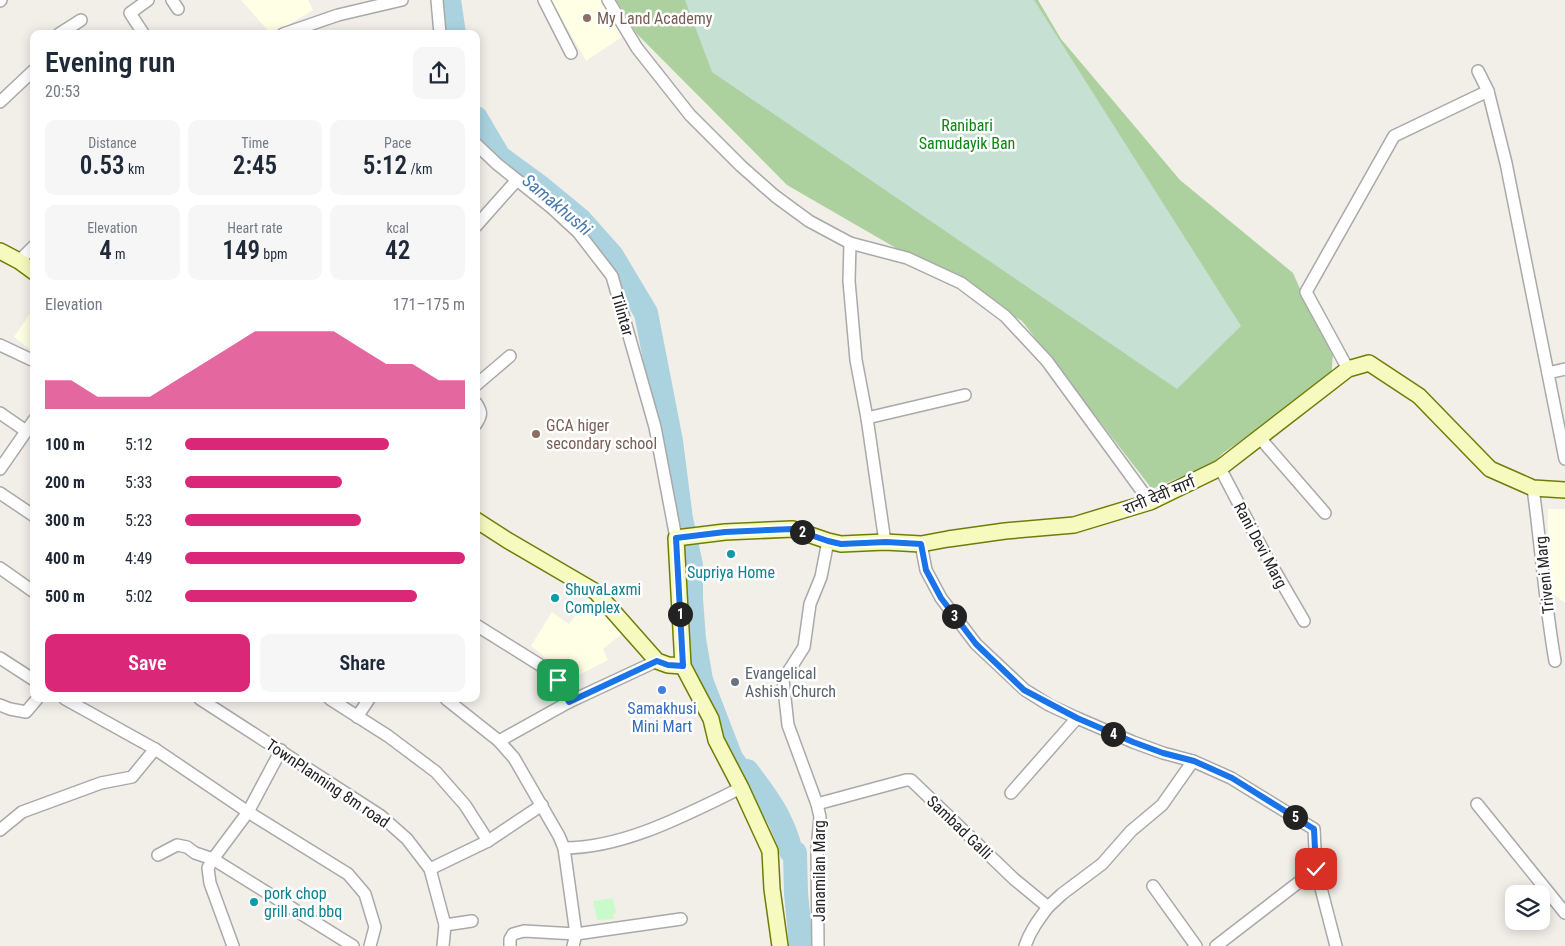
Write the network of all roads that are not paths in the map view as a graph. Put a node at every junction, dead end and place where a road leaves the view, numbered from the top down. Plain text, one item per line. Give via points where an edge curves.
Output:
1 (148, 0) edge
2 (402, 0) edge
3 (437, 0) edge
4 (544, 0) edge
5 (608, 0) edge
6 (81, 20) dead end
7 (65, 30) edge
8 (141, 30) edge
9 (295, 30) edge
10 (440, 30) edge
11 (570, 53) dead end
12 (1478, 71) dead end
13 (30, 74) edge
14 (1488, 91) junction
15 (0, 102) edge
16 (480, 148) edge
17 (517, 180) junction
18 (480, 222) edge
19 (850, 243) junction
20 (0, 250) edge
21 (30, 250) edge
22 (19, 261) junction
23 (30, 269) edge
24 (0, 344) edge
25 (510, 356) dead end
26 (30, 359) edge
27 (1348, 368) junction
28 (1565, 369) edge
29 (1548, 373) junction
30 (480, 382) edge
31 (965, 395) dead end
32 (0, 413) edge
33 (867, 418) junction
34 (30, 425) edge
35 (26, 430) junction
36 (1259, 437) junction
37 (1565, 459) edge
38 (1220, 468) junction
39 (0, 469) edge
40 (1533, 488) junction
41 (1565, 490) edge
42 (0, 493) edge
43 (1150, 502) junction
44 (1325, 512) dead end
45 (30, 513) edge
46 (480, 523) edge
47 (676, 538) junction
48 (828, 541) junction
49 (886, 542) junction
50 (921, 544) junction
51 (0, 568) edge
52 (30, 589) edge
53 (1304, 621) dead end
54 (480, 628) edge
55 (0, 658) edge
56 (1555, 660) dead end
57 (657, 661) junction
58 (683, 666) junction
59 (30, 677) edge
60 (34, 702) edge
61 (70, 702) edge
62 (205, 702) edge
63 (334, 702) edge
64 (367, 702) edge
65 (450, 702) edge
66 (569, 702) junction
67 (0, 705) edge
68 (357, 717) junction
69 (1077, 718) junction
70 (499, 741) junction
71 (155, 749) junction
72 (281, 750) junction
73 (1194, 761) junction
74 (741, 788) junction
75 (1011, 793) dead end
76 (817, 804) junction
77 (1477, 804) dead end
78 (542, 805) junction
79 (248, 812) junction
80 (0, 830) edge
81 (488, 841) junction
82 (564, 848) junction
83 (158, 855) dead end
84 (213, 858) junction
85 (1316, 869) junction
86 (430, 870) junction
87 (1154, 886) dead end
88 (1048, 907) junction
89 (1565, 913) edge
90 (681, 919) dead end
91 (472, 921) dead end
92 (445, 925) junction
93 (576, 934) junction
94 (234, 946) edge
95 (353, 946) edge
96 (370, 946) edge
97 (443, 946) edge
98 (510, 946) edge
99 (573, 946) edge
100 (780, 946) edge
101 (818, 946) edge
102 (1025, 946) edge
103 (1196, 946) edge
104 (1216, 946) edge
105 (1336, 946) edge

1 - 8 street via 130,13
2 - 9 street via 338,15
3 - 10 street
4 - 11 street
5 - 19 street via 637,48 690,115 775,196 809,221
6 - 7 street
12 - 14 street
13 - 15 street
14 - 27 street via 1394,136 1306,292
14 - 29 street via 1506,163
16 - 17 street, Tilintar
17 - 18 street
17 - 47 street, Tilintar via 578,232 612,276 655,426
19 - 33 street via 849,281 856,360
19 - 43 street via 907,258 962,283 1005,316 1047,361
20 - 22 street
21 - 22 street
22 - 23 street
24 - 26 street
25 - 30 street
27 - 36 street, रानी देवी मार्ग
27 - 40 street via 1369,363 1419,396 1490,469
28 - 29 street
29 - 37 street
31 - 33 street
32 - 35 street
33 - 49 street
34 - 35 street
35 - 39 street
36 - 38 street, रानी देवी मार्ग
36 - 44 street
38 - 43 street, रानी देवी मार्ग
38 - 53 street, Rani Devi Marg
40 - 41 street
40 - 56 street, Triveni Marg
42 - 45 street
43 - 50 street, रानी देवी मार्ग via 1074,525 1005,531
46 - 57 street via 596,592
47 - 48 street, रानी देवी मार्ग via 793,529
47 - 58 street
48 - 49 street, रानी देवी मार्ग via 841,544
48 - 76 street, Janamilan Marg via 821,577 810,604 804,646 784,680 788,725
49 - 50 street, रानी देवी मार्ग
50 - 69 street via 926,570 941,598 976,644 1024,690
51 - 52 street
54 - 66 street via 558,680
55 - 59 street
57 - 58 street
57 - 66 street
58 - 74 street via 711,719 716,740
60 - 67 street via 26,712
61 - 71 street
62 - 72 street, TownPlanning 8m road
63 - 68 street
64 - 68 street
65 - 70 street
66 - 70 street
68 - 81 street via 436,772 465,805
69 - 73 street via 1148,748
69 - 75 street
70 - 78 street via 514,758
71 - 79 street
71 - 80 street via 132,777 101,783 22,812
72 - 79 street
72 - 86 street, TownPlanning 8m road via 381,816 407,839
73 - 85 street via 1232,778 1314,829
73 - 88 street via 1162,806 1131,832 1102,864
74 - 82 street via 644,832 598,846
74 - 100 street via 770,851
76 - 88 street, Sambad Galli via 911,780 1014,879
76 - 101 street, Janamilan Marg via 820,817
77 - 89 street
78 - 81 street
78 - 82 street
79 - 84 street
79 - 96 street via 348,874 365,894 375,927
81 - 86 street
82 - 93 street
83 - 84 street via 176,845
84 - 94 street via 208,868 210,883
84 - 95 street
85 - 104 street
85 - 105 street
86 - 92 street, TownPlanning 8m road
87 - 103 street
88 - 102 street
90 - 93 street
91 - 92 street
92 - 97 street, TownPlanning 8m road
93 - 98 street via 524,931 513,934
93 - 99 street

